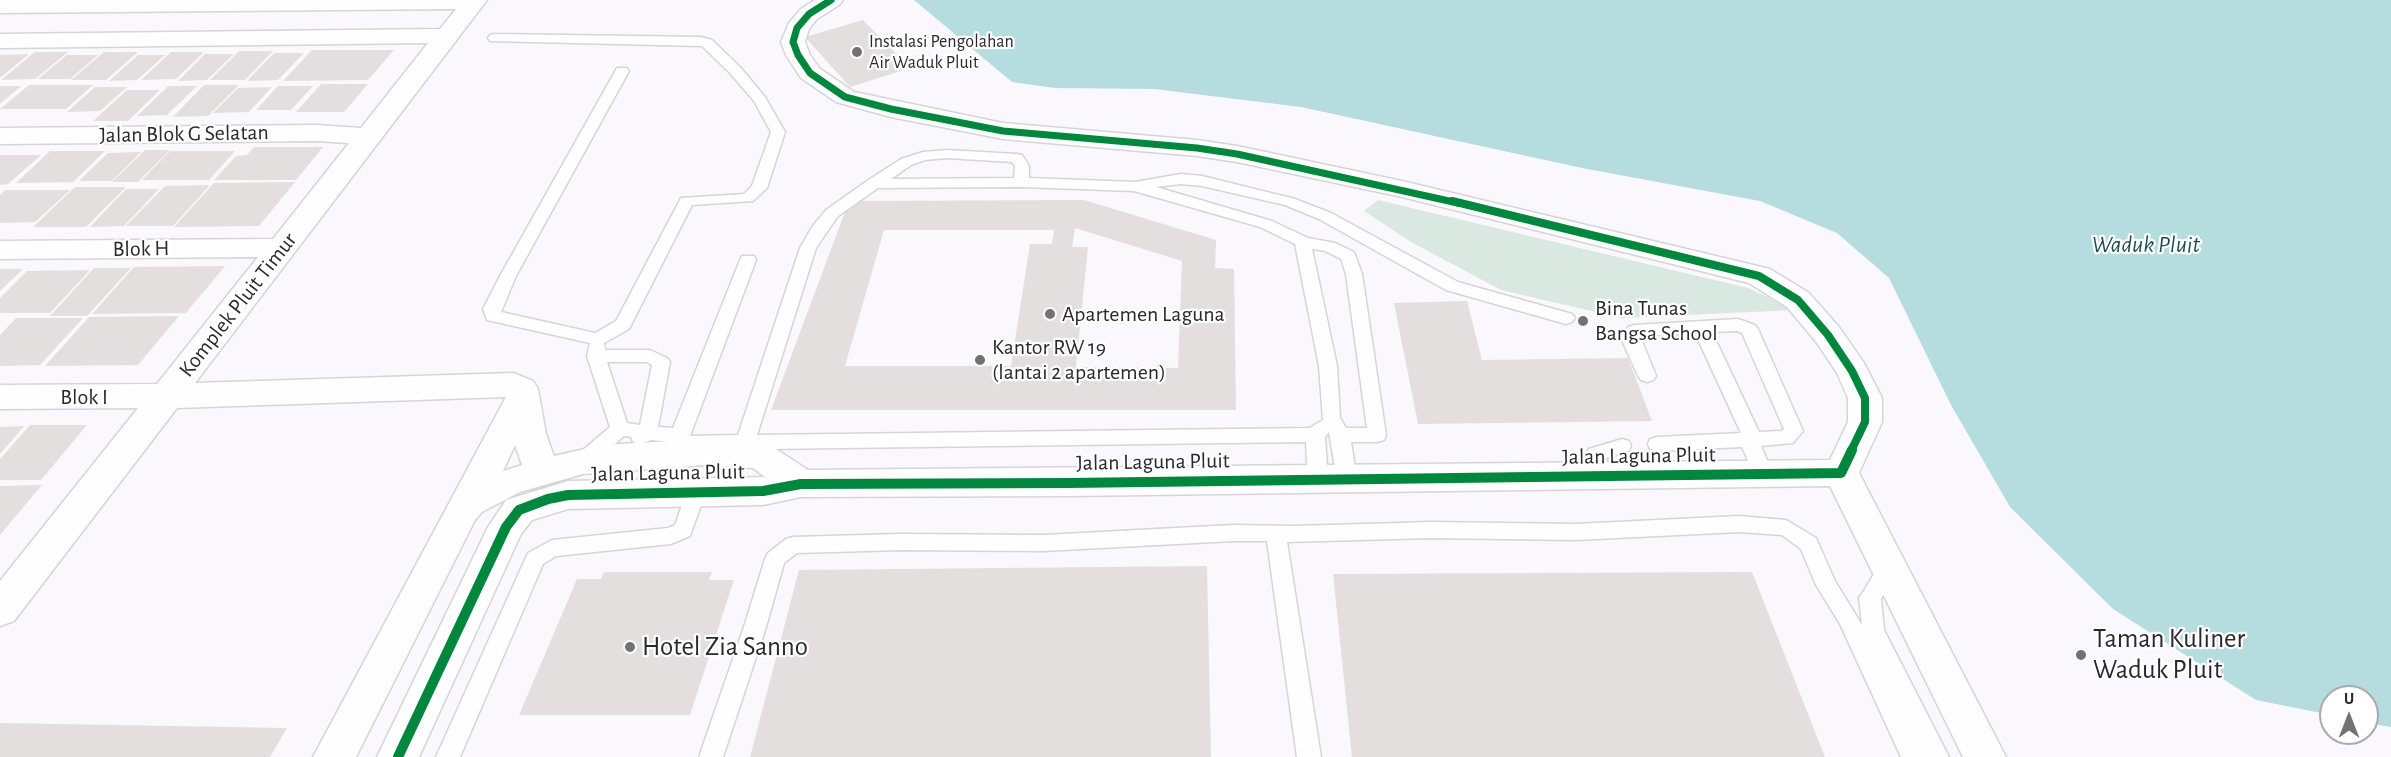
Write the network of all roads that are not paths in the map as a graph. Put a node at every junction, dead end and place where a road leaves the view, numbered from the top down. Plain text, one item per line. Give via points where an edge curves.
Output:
1 (831, 0) edge
2 (474, 1) edge
3 (0, 6) edge
4 (446, 36) junction
5 (495, 38) dead end
6 (0, 41) edge
7 (622, 71) dead end
8 (0, 136) edge
9 (367, 136) junction
10 (1022, 182) junction
11 (872, 184) junction
12 (1135, 186) junction
13 (1343, 226) junction
14 (1303, 242) junction
15 (1329, 247) junction
16 (283, 248) junction
17 (1382, 248) junction
18 (0, 250) edge
19 (1348, 256) junction
20 (748, 260) dead end
21 (1566, 318) dead end
22 (1701, 327) junction
23 (597, 348) junction
24 (1647, 376) dead end
25 (169, 396) junction
26 (0, 397) edge
27 (522, 398) junction
28 (1336, 426) junction
29 (648, 433) junction
30 (1315, 435) junction
31 (679, 436) junction
32 (745, 442) junction
33 (1697, 442) junction
34 (1657, 444) dead end
35 (1622, 446) dead end
36 (602, 449) junction
37 (1759, 458) junction
38 (542, 472) junction
39 (1841, 473) junction
40 (1710, 474) junction
41 (1599, 476) junction
42 (1333, 480) junction
43 (801, 484) junction
44 (696, 491) junction
45 (469, 502) junction
46 (1276, 534) junction
47 (1888, 567) junction
48 (5, 597) edge
49 (334, 757) edge
50 (398, 757) edge
51 (448, 757) edge
52 (711, 757) edge
53 (1309, 757) edge
54 (1913, 757) edge
55 (1937, 757) edge
56 (1985, 757) edge

1 - 39 street via 796,28 793,42 810,73 845,97 1003,131 1237,154 1402,189 1759,276 1798,300 1828,335 1865,398 1865,423
2 - 3 street
2 - 4 street, Komplek Pluit Timur
4 - 6 street
4 - 9 street, Komplek Pluit Timur
5 - 23 lane via 701,41 735,70 760,100 778,132 759,188 748,198 686,201 627,322
7 - 23 lane via 492,309 493,316
8 - 9 street, Jalan Blok G Selatan
9 - 16 street, Komplek Pluit Timur
10 - 11 lane
10 - 11 lane via 1022,166 1017,159 947,154 914,159
10 - 12 lane
11 - 32 lane via 832,213 812,240
12 - 13 lane via 1181,179 1202,181 1290,202
12 - 14 lane via 1266,224
13 - 15 lane via 1345,235
13 - 17 lane
14 - 15 lane
14 - 28 lane
15 - 19 lane
16 - 18 street, Blok H
16 - 25 street, Komplek Pluit Timur
17 - 19 lane via 1365,248
17 - 21 lane via 1452,286
19 - 28 lane via 1365,338 1377,435
20 - 31 lane
22 - 24 lane via 1634,331 1630,338
22 - 37 lane
22 - 37 lane via 1738,325 1749,329 1794,431
23 - 29 lane via 650,356 661,362
23 - 36 lane
25 - 26 street, Blok I
25 - 27 street, Blok I via 513,386 520,389
25 - 48 street, Komplek Pluit Timur
27 - 38 street
27 - 45 street
28 - 30 lane
28 - 42 lane
29 - 31 lane
29 - 36 lane
29 - 36 lane
30 - 32 lane
30 - 42 lane
31 - 32 lane via 687,443
33 - 34 lane
33 - 37 lane
33 - 40 lane
35 - 41 lane via 1596,454
36 - 38 street
36 - 43 street via 761,456
37 - 39 street, Jalan Laguna Pluit
37 - 40 street, Jalan Laguna Pluit
38 - 45 street via 509,482
39 - 47 street
40 - 41 street, Jalan Laguna Pluit
41 - 42 street, Jalan Laguna Pluit
42 - 43 street, Jalan Laguna Pluit
43 - 44 street, Jalan Laguna Pluit via 763,491
44 - 50 street, Jalan Laguna Pluit via 568,495 519,510 493,552
44 - 51 lane via 683,530 671,536 552,548 535,559
45 - 49 street
46 - 52 lane via 1044,543 793,546 775,559
46 - 53 lane
46 - 54 lane via 1480,529 1576,532 1739,524 1786,528 1809,544
47 - 55 lane via 1870,598 1873,630
47 - 56 street

